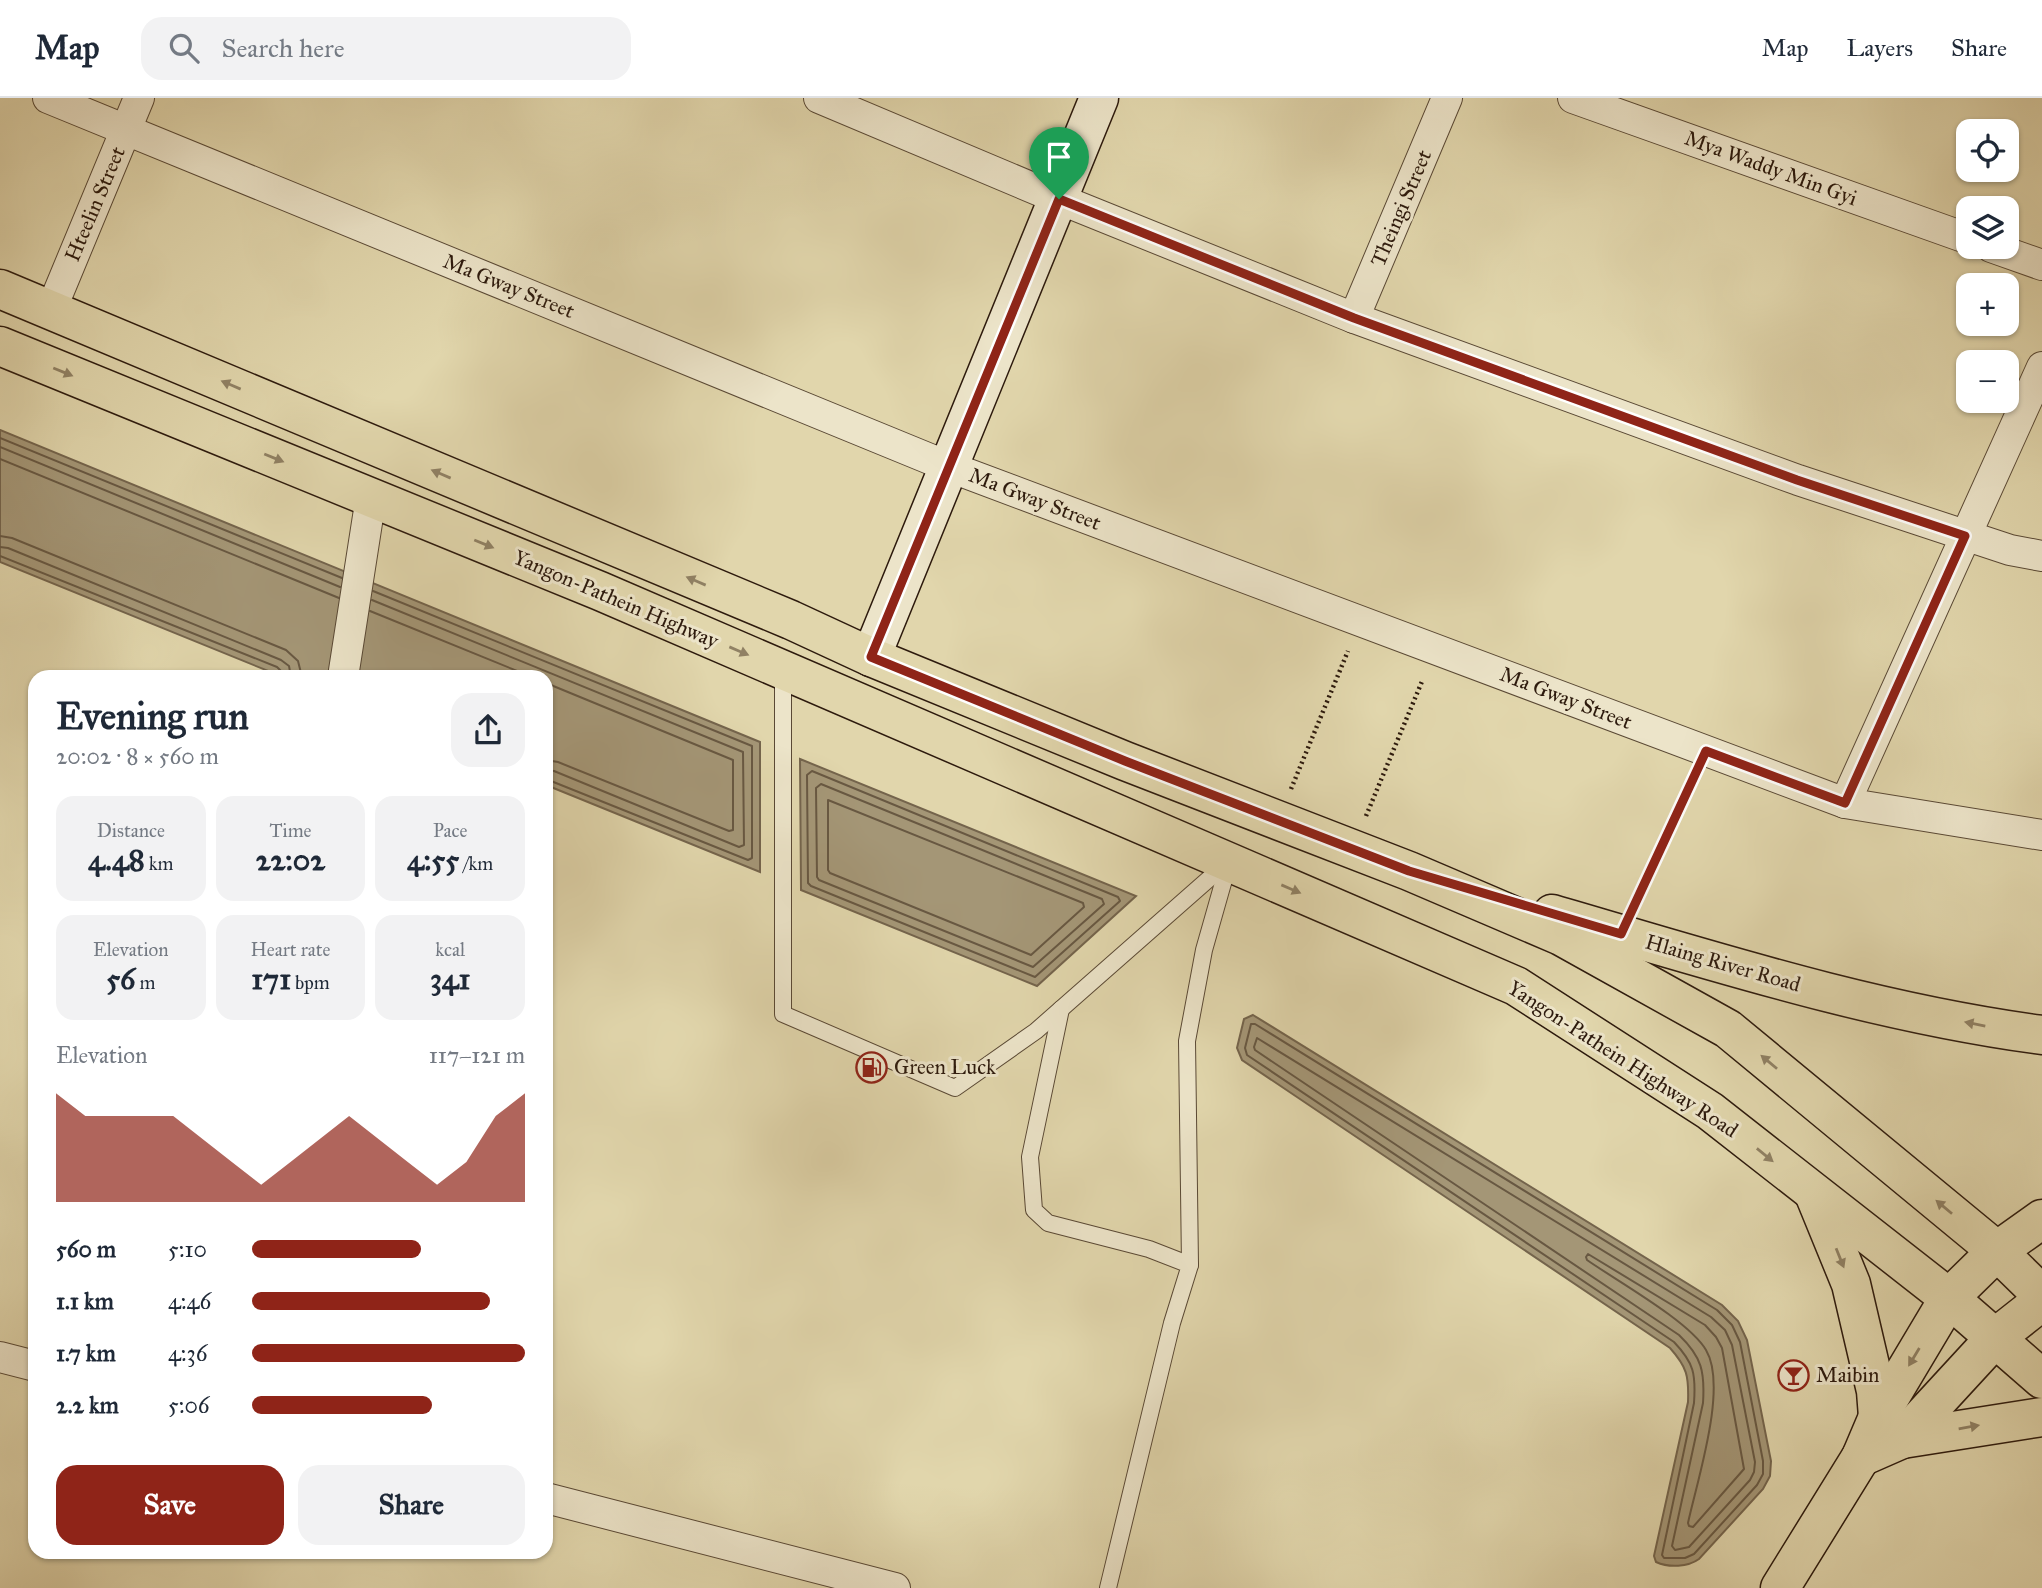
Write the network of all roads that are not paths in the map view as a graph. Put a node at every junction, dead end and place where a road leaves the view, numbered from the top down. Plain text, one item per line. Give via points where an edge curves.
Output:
1 (48, 98) edge
2 (139, 98) edge
3 (819, 98) edge
4 (1099, 98) edge
5 (1447, 98) edge
6 (1573, 98) edge
7 (126, 130) junction
8 (1059, 199) junction
9 (1956, 234) edge
10 (2019, 257) edge
11 (2042, 265) edge
12 (0, 289) edge
13 (51, 310) junction
14 (1354, 318) junction
15 (0, 346) edge
16 (2042, 367) edge
17 (947, 466) junction
18 (371, 497) junction
19 (1965, 536) junction
20 (2042, 556) edge
21 (871, 657) junction
22 (344, 670) edge
23 (783, 670) junction
24 (1845, 803) junction
25 (2042, 835) edge
26 (1228, 862) junction
27 (1409, 871) junction
28 (1061, 1009) junction
29 (2042, 1035) edge
30 (1815, 1195) junction
31 (2042, 1219) edge
32 (1997, 1251) junction
33 (1190, 1265) junction
34 (2042, 1295) edge
35 (1949, 1298) junction
36 (2042, 1301) edge
37 (1995, 1338) junction
38 (0, 1357) edge
39 (28, 1364) edge
40 (2042, 1379) edge
41 (2042, 1417) edge
42 (1890, 1428) junction
43 (553, 1500) edge
44 (895, 1588) edge
45 (1108, 1588) edge
46 (1780, 1588) edge

1 - 7 street, Ma Gway Street
2 - 7 street, Hteelin Street
3 - 8 street
4 - 8 street
5 - 14 street, Theingi Street
6 - 9 street, Mya Waddy Min Gyi
7 - 13 street, Hteelin Street
7 - 17 street, Ma Gway Street
8 - 14 street
8 - 17 street
10 - 11 street
12 - 13 main road
21 -> 13 main road
14 - 19 street via 1797,480
15 -> 18 main road, Yangon-Pathein Highway
16 - 19 street
17 - 21 street
17 - 24 street, Ma Gway Street
18 - 22 street
18 -> 23 main road, Yangon-Pathein Highway
19 - 20 street
19 - 24 street
21 - 27 main road
23 - 26 main road, Yangon-Pathein Highway
23 - 28 lane via 783,1014 955,1088
24 - 25 street, Ma Gway Street
26 - 28 lane
26 -> 30 main road, Yangon-Pathein Highway Road via 1516,986 1710,1111
26 - 33 lane via 1204,950 1187,1041
29 -> 27 main road, Hlaing River Road via 1884,1006 1755,974
32 -> 27 main road via 1728,1029 1561,936
28 - 33 lane via 1030,1157 1034,1210 1048,1223 1149,1249
30 - 35 main road, Yangon-Pathein Highway Road
30 -> 42 main road via 1851,1284 1876,1391
31 - 32 main road
32 - 34 main road
32 - 35 main road
33 - 45 lane
35 - 37 main road, Yangon-Pathein Highway Road
35 -> 42 main road
36 - 37 main road
37 - 40 main road, Yangon-Pathein Highway Road
37 - 42 main road
38 - 39 street
42 -> 41 main road
42 - 46 main road via 1861,1457
43 - 44 street

